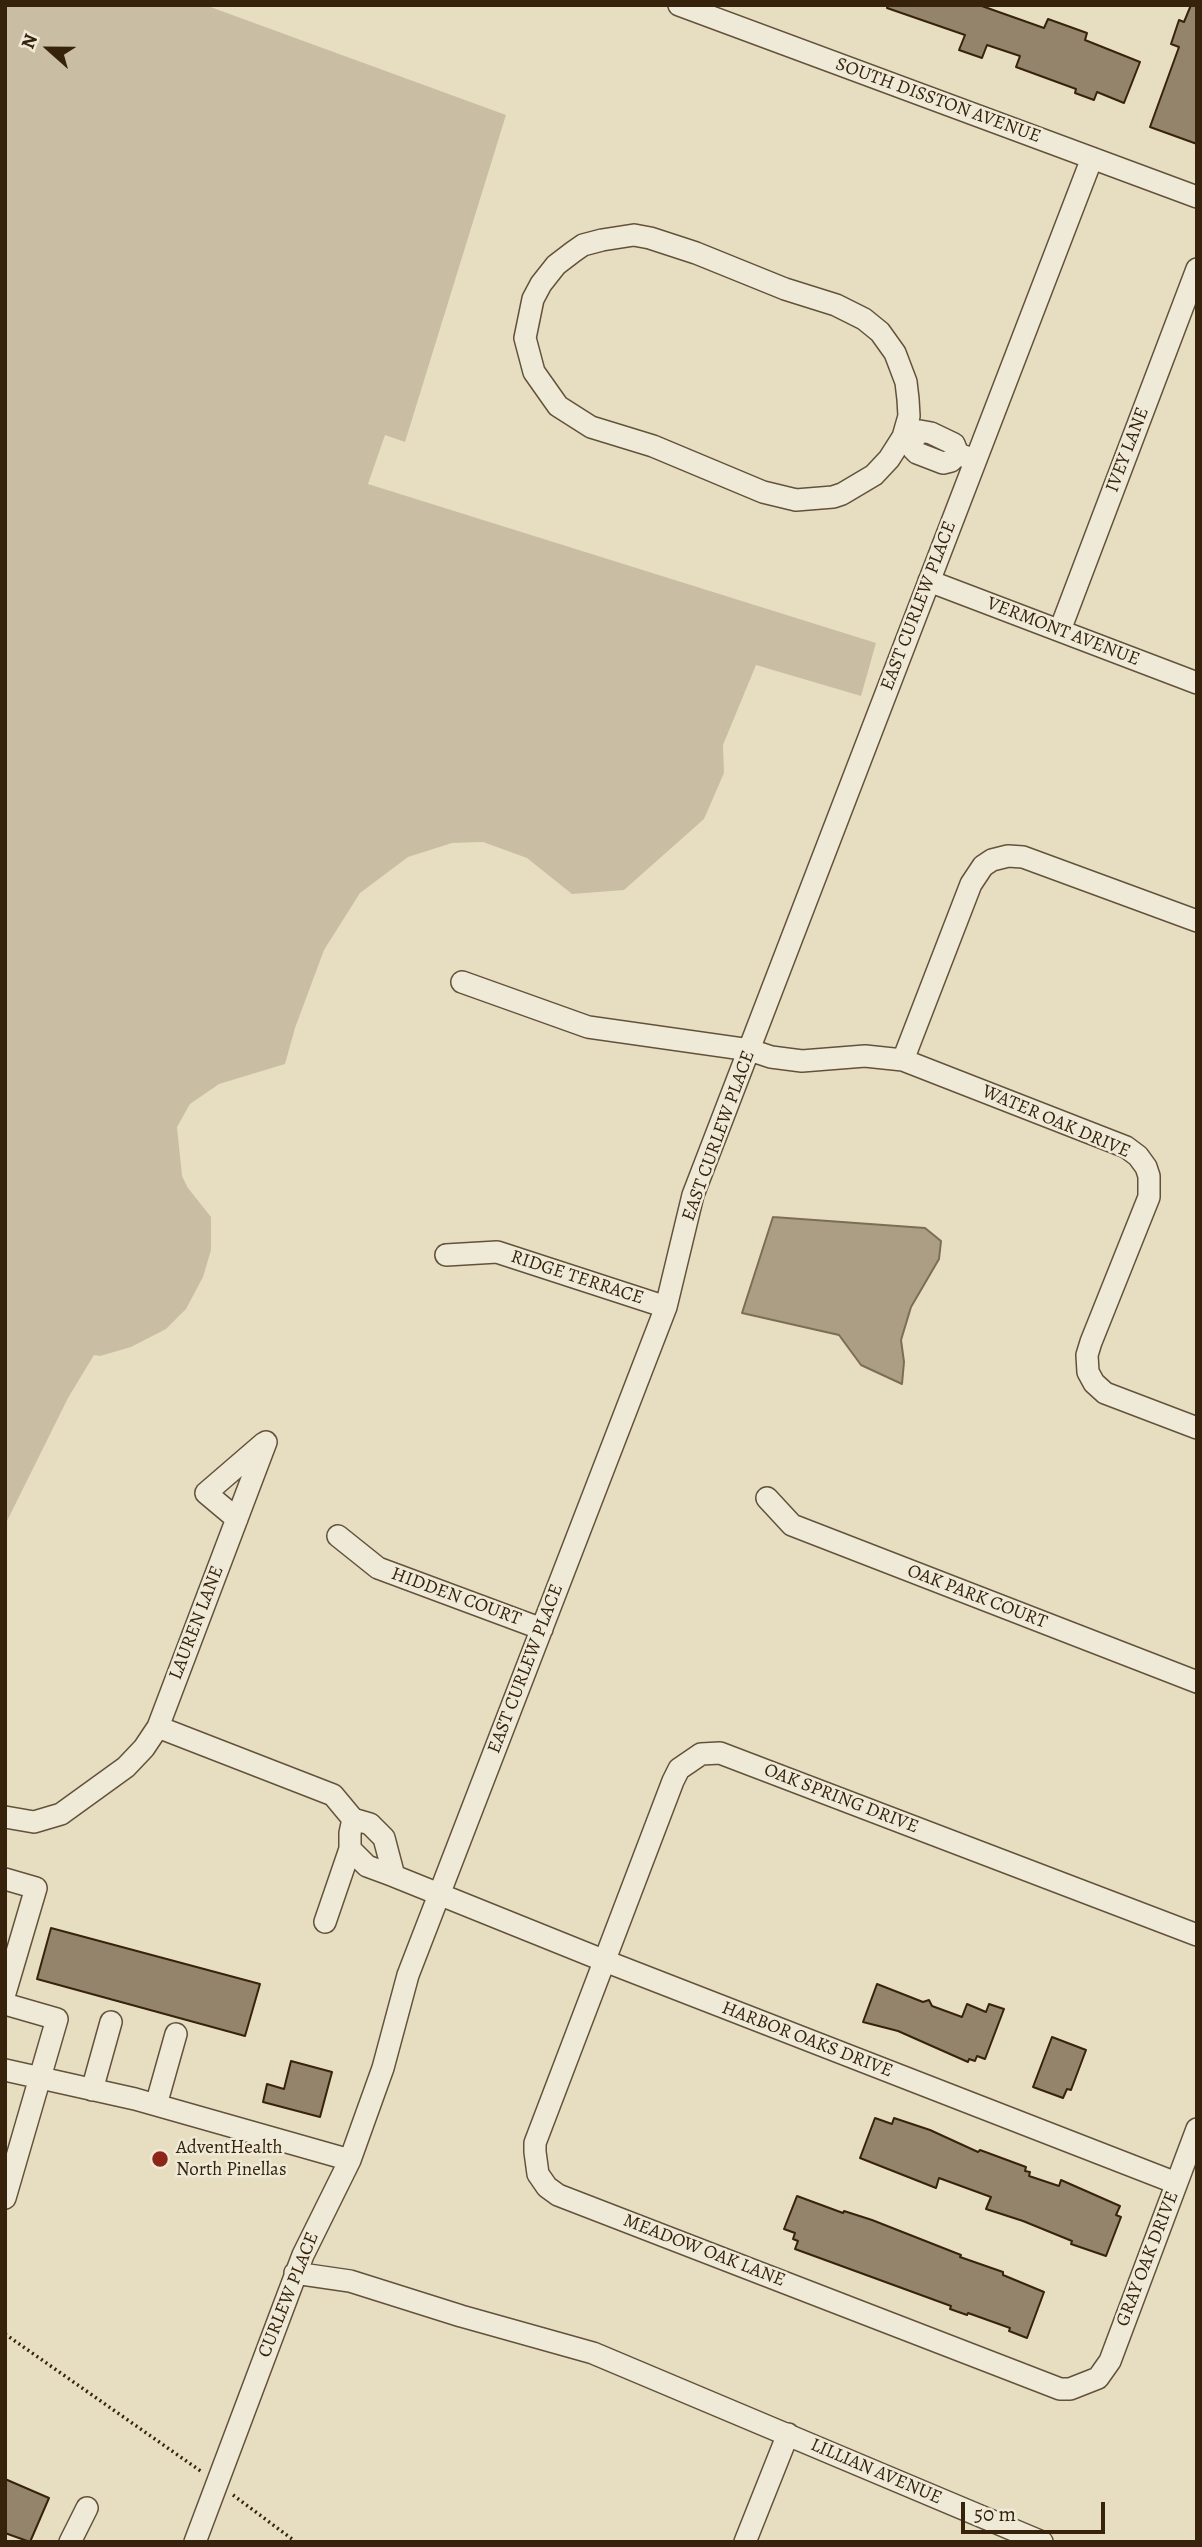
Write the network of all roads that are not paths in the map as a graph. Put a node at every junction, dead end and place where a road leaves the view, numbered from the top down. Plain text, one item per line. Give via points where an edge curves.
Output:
1 (679, 5) edge
2 (1092, 158) junction
3 (1197, 197) edge
4 (1197, 269) edge
5 (908, 439) junction
6 (967, 457) junction
7 (929, 581) junction
8 (1060, 630) junction
9 (1197, 682) edge
10 (1197, 921) edge
11 (462, 982) dead end
12 (750, 1050) junction
13 (903, 1060) junction
14 (446, 1255) dead end
15 (666, 1307) junction
16 (1197, 1428) edge
17 (767, 1498) dead end
18 (237, 1519) dead end
19 (338, 1536) dead end
20 (542, 1629) junction
21 (1197, 1682) edge
22 (158, 1727) junction
23 (5, 1817) edge
24 (353, 1819) junction
25 (350, 1849) junction
26 (394, 1876) junction
27 (5, 1879) edge
28 (439, 1895) junction
29 (325, 1922) dead end
30 (1197, 1935) edge
31 (605, 1961) junction
32 (5, 1993) edge
33 (5, 2004) edge
34 (111, 2022) dead end
35 (176, 2034) dead end
36 (5, 2070) edge
37 (40, 2079) junction
38 (92, 2090) junction
39 (156, 2105) junction
40 (1197, 2129) edge
41 (350, 2160) junction
42 (1176, 2183) junction
43 (5, 2198) edge
44 (295, 2273) junction
45 (1089, 2383) joint
46 (788, 2434) junction
47 (87, 2508) dead end
48 (1039, 2541) edge
49 (70, 2542) edge
50 (195, 2542) edge
51 (745, 2542) edge

1 - 2 street, SOUTH DISSTON AVENUE
2 - 3 street, SOUTH DISSTON AVENUE
2 - 6 street, EAST CURLEW PLACE
4 - 8 street, IVEY LANE
5 - 5 street via 906,382 895,353 880,331 850,310 634,235 583,245 556,265 533,299 524,338 534,372 558,406 591,427 653,446 770,494 796,500 833,497 874,475
5 - 6 street via 920,431 931,433 954,444
6 - 7 street, EAST CURLEW PLACE
7 - 8 street, VERMONT AVENUE
7 - 12 street, EAST CURLEW PLACE
8 - 9 street, VERMONT AVENUE
10 - 13 street via 1023,857 992,860 971,884
11 - 12 street, WATER OAK DRIVE via 588,1027
12 - 13 street, WATER OAK DRIVE via 802,1061 865,1056
12 - 15 street, EAST CURLEW PLACE via 689,1207
13 - 16 street, WATER OAK DRIVE via 1126,1147 1138,1156 1149,1176 1149,1197 1091,1342 1088,1372 1105,1393
14 - 15 street, RIDGE TERRACE via 497,1252
15 - 20 street, EAST CURLEW PLACE
17 - 21 street, OAK PARK COURT via 792,1525
18 - 22 street, LAUREN LANE
19 - 20 street, HIDDEN COURT via 378,1568
20 - 28 street, EAST CURLEW PLACE
22 - 23 street, LAUREN LANE via 126,1767 61,1814 34,1822
22 - 24 street via 333,1795
24 - 25 street
24 - 26 street via 370,1824 384,1838
25 - 26 street via 367,1866
25 - 29 street
26 - 28 street
27 - 32 street via 36,1888
28 - 31 street, HARBOR OAKS DRIVE
28 - 41 street, EAST CURLEW PLACE via 403,1987 383,2068
30 - 31 street, OAK SPRING DRIVE via 720,1753 701,1754 679,1769
31 - 42 street, HARBOR OAKS DRIVE
31 - 45 street, MEADOW OAK LANE via 535,2143 538,2174 553,2192 1060,2389
33 - 37 street via 58,2019
34 - 38 street
35 - 39 street
36 - 37 street
37 - 38 street
37 - 43 street
38 - 39 street
39 - 41 street
40 - 42 street, GRAY OAK DRIVE
41 - 44 street, CURLEW PLACE
42 - 45 street, GRAY OAK DRIVE via 1110,2361
44 - 46 street, LILLIAN AVENUE via 350,2281 570,2345
44 - 50 street, CURLEW PLACE
46 - 48 street, LILLIAN AVENUE
46 - 51 street
47 - 49 street

